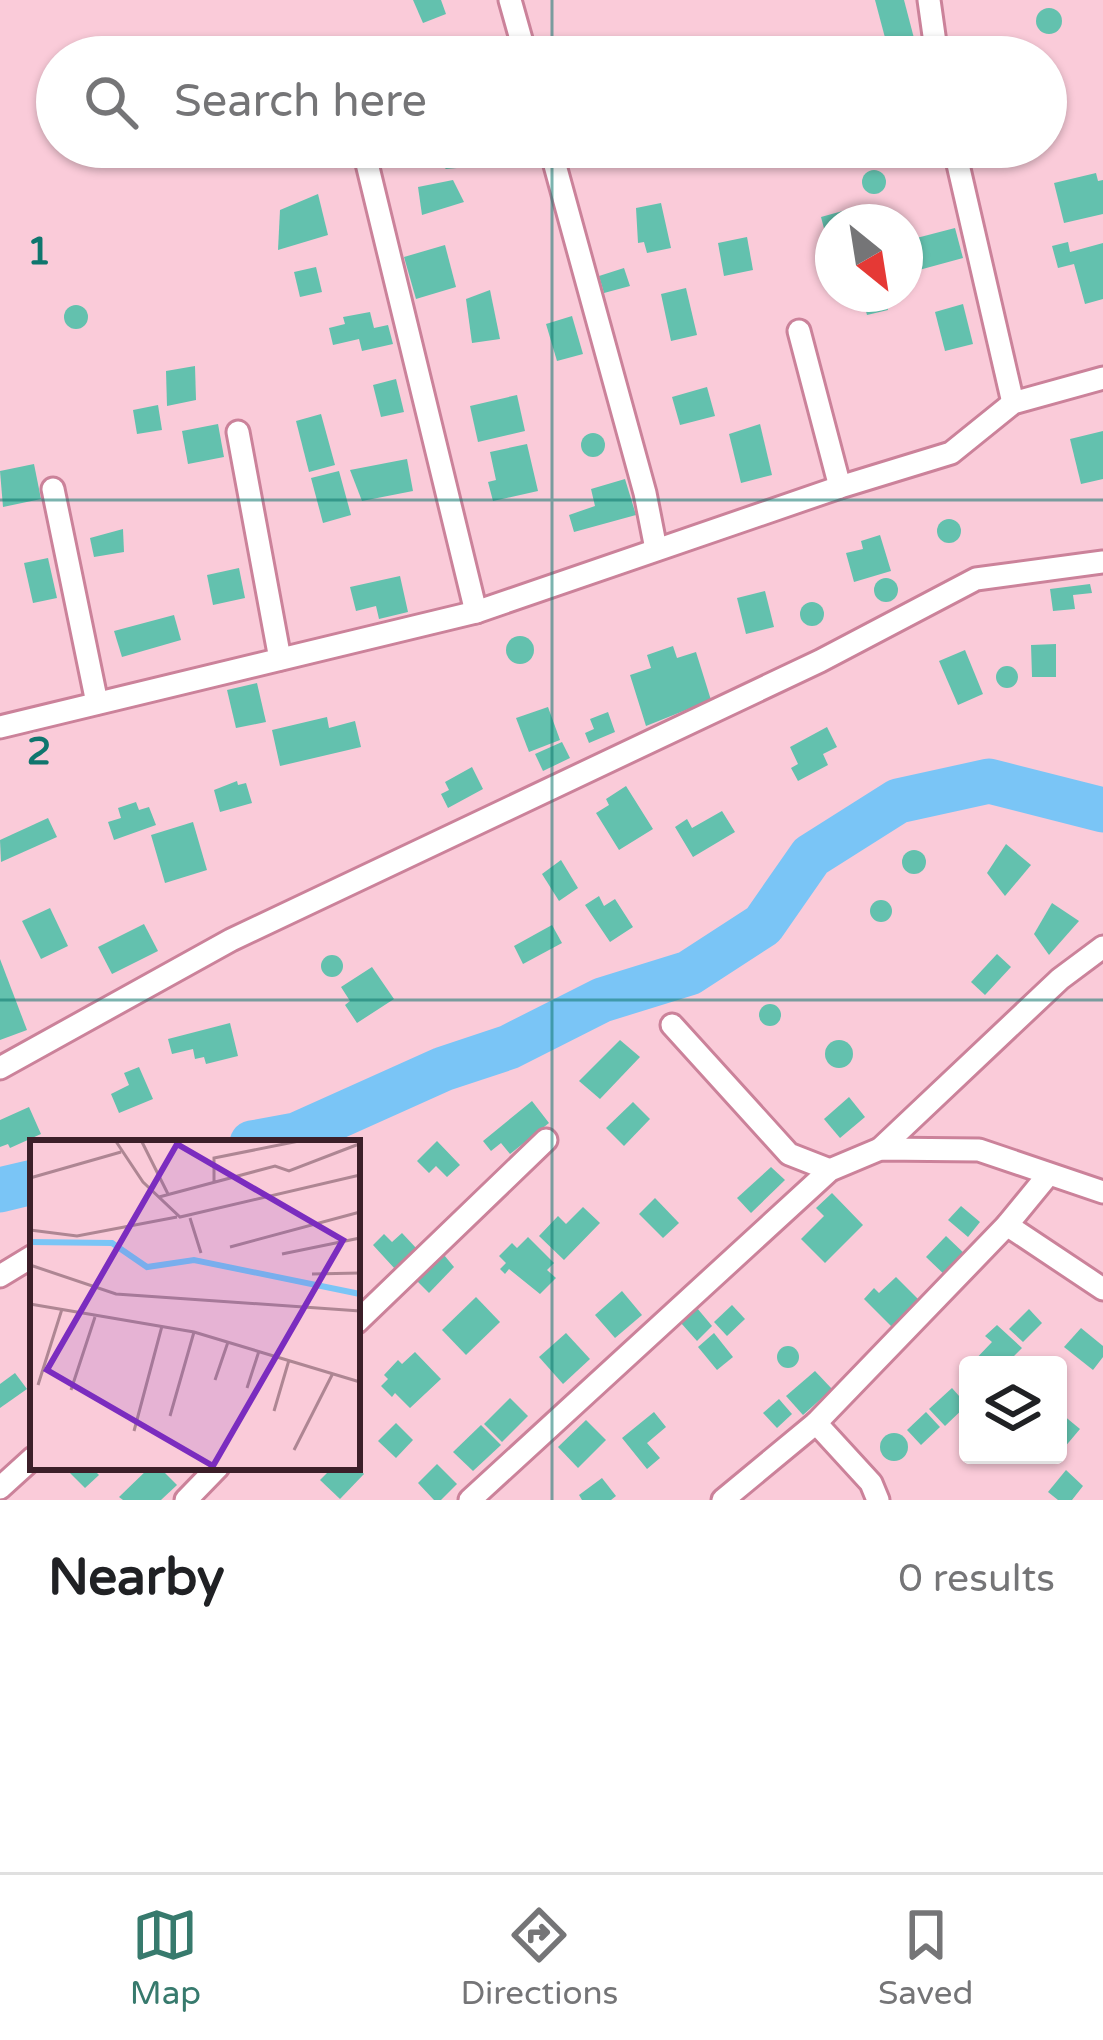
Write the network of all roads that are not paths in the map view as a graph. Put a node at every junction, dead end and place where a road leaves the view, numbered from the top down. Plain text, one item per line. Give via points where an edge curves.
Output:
1 (510, 0) edge
2 (929, 0) edge
3 (520, 36) edge
4 (934, 36) edge
5 (368, 168) edge
6 (556, 168) edge
7 (959, 168) edge
8 (800, 331) dead end
9 (1103, 378) edge
10 (1013, 403) junction
11 (238, 432) dead end
12 (840, 487) junction
13 (53, 489) dead end
14 (656, 549) junction
15 (1103, 562) edge
16 (476, 612) junction
17 (280, 659) junction
18 (97, 704) junction
19 (0, 727) edge
20 (1103, 947) edge
21 (672, 1025) dead end
22 (0, 1068) edge
23 (546, 1140) dead end
24 (880, 1149) junction
25 (830, 1170) junction
26 (1048, 1175) junction
27 (1103, 1192) edge
28 (1006, 1225) junction
29 (30, 1258) edge
30 (0, 1276) edge
31 (1103, 1289) edge
32 (360, 1319) edge
33 (816, 1423) junction
34 (30, 1461) edge
35 (215, 1470) edge
36 (0, 1488) edge
37 (186, 1500) edge
38 (470, 1500) edge
39 (723, 1500) edge
40 (878, 1500) edge

1 - 3 street
2 - 4 street
5 - 16 street
6 - 14 street
7 - 10 street
8 - 12 street
9 - 10 street
10 - 12 street via 951,453
11 - 17 street
12 - 14 street
13 - 18 street
14 - 16 street
15 - 22 street via 976,579 231,940
16 - 17 street
17 - 18 street
18 - 19 street
20 - 24 street
21 - 25 street via 789,1154
23 - 32 street
24 - 25 street
24 - 26 street via 979,1150
25 - 38 street
26 - 27 street
26 - 28 street
28 - 31 street
28 - 33 street
29 - 30 street
33 - 39 street
33 - 40 street
34 - 36 street
35 - 37 street

